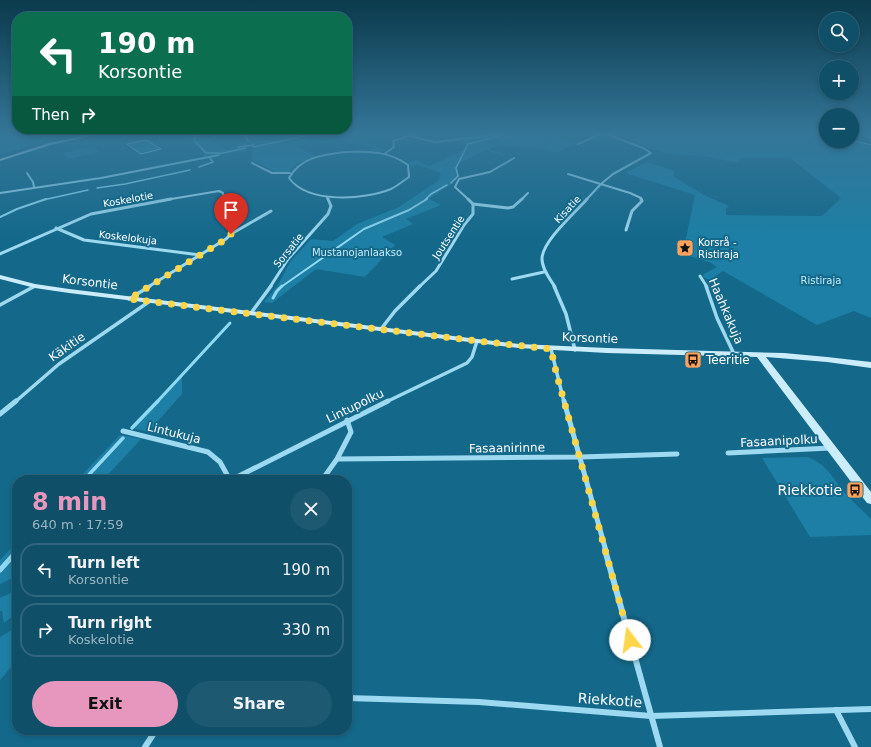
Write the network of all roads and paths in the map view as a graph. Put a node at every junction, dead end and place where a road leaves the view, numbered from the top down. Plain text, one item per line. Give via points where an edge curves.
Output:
1 (153, 168) edge
2 (262, 168) edge
3 (295, 168) edge
4 (409, 168) edge
5 (497, 168) edge
6 (624, 168) edge
7 (27, 173) dead end
8 (290, 173) junction
9 (568, 174) dead end
10 (601, 184) junction
11 (34, 186) junction
12 (0, 193) edge
13 (528, 193) dead end
14 (327, 196) junction
15 (473, 204) junction
16 (271, 211) dead end
17 (56, 228) junction
18 (626, 230) dead end
19 (231, 234) junction
20 (0, 254) edge
21 (200, 255) junction
22 (544, 272) junction
23 (700, 276) dead end
24 (0, 277) edge
25 (512, 279) dead end
26 (35, 286) junction
27 (129, 299) junction
28 (150, 301) junction
29 (0, 305) edge
30 (252, 313) junction
31 (382, 329) junction
32 (477, 341) junction
33 (551, 349) junction
34 (575, 350) junction
35 (734, 354) junction
36 (760, 355) junction
37 (871, 365) edge
38 (0, 414) edge
39 (347, 420) junction
40 (123, 431) dead end
41 (831, 448) junction
42 (728, 453) dead end
43 (677, 454) dead end
44 (580, 457) junction
45 (337, 459) junction
46 (228, 475) edge
47 (241, 475) edge
48 (326, 475) edge
49 (871, 500) edge
50 (352, 698) edge
51 (871, 709) edge
52 (836, 710) junction
53 (651, 716) junction
54 (153, 735) edge
55 (145, 747) edge
56 (660, 747) edge
57 (855, 747) edge

1 - 11 street via 101,178
2 - 8 street via 272,173
3 - 8 street
4 - 14 street via 409,177 387,190 374,194
5 - 15 street, Joutsentie via 486,174 464,177 456,184 455,187
6 - 10 street, Kisatie
7 - 11 street
8 - 14 street via 289,178 296,187 312,194
9 - 10 street
10 - 18 street via 641,198 642,201 632,212
10 - 22 street, Kisatie via 543,250 541,259
11 - 12 street
13 - 15 street via 511,208 506,209
14 - 30 street, Sorsatie via 331,206 328,214 288,258
15 - 31 street, Joutsentie via 473,214 441,263 395,311
16 - 19 street
17 - 19 street, Koskelotie via 100,212 219,191 223,193
17 - 20 street, Koskelotie
17 - 21 street, Koskelokuja via 84,240
19 - 21 street
21 - 27 street
22 - 25 street
22 - 34 street via 563,304
23 - 35 street, Haahkakuja
24 - 26 main road, Korsontie
26 - 27 main road, Korsontie
26 - 29 street
27 - 28 main road, Korsontie
28 - 30 main road, Korsontie
28 - 38 street, Käkitie via 59,364
30 - 31 main road, Korsontie
31 - 32 main road, Korsontie
32 - 33 main road, Korsontie
32 - 39 street, Lintupolku via 467,364
33 - 34 main road, Korsontie
33 - 44 street
34 - 35 main road, Korsontie
35 - 36 main road, Korsontie
36 - 37 main road, Korsontie via 838,360
36 - 41 main road
39 - 45 street via 351,432
39 - 47 street, Lintupolku
40 - 46 street, Lintukuja via 208,452 220,462
41 - 42 street, Fasaanipolku
41 - 49 main road
43 - 44 street, Fasaanirinne
44 - 45 street, Fasaanirinne
44 - 53 street
45 - 48 street
50 - 53 street, Riekkotie via 479,702
51 - 52 street, Riekkotie
52 - 53 street, Riekkotie
52 - 57 street
53 - 56 street
54 - 55 street

